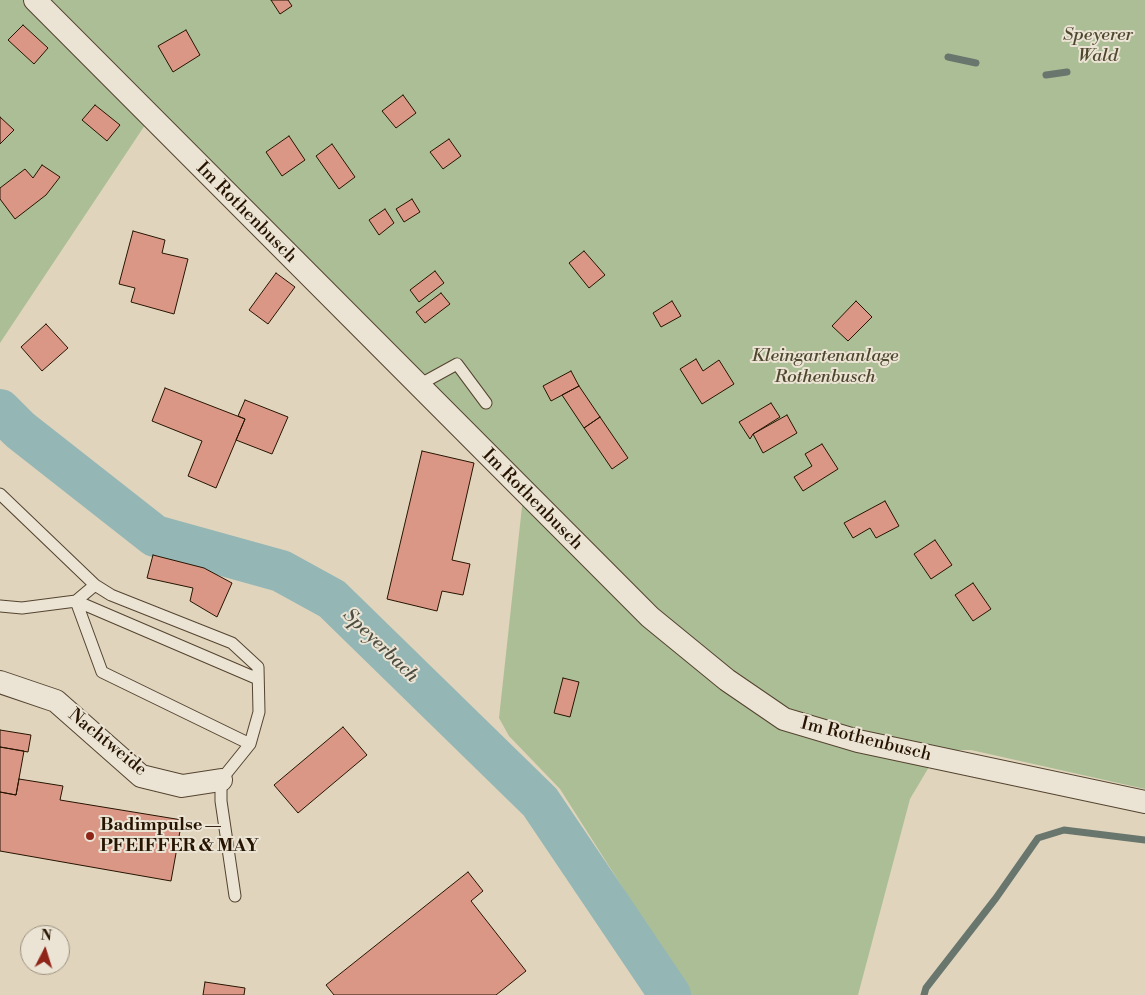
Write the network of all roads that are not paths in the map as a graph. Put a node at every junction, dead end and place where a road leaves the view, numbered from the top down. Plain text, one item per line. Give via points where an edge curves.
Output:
1 (35, 0) edge
2 (417, 386) junction
3 (486, 403) dead end
4 (0, 494) edge
5 (95, 585) junction
6 (76, 601) junction
7 (0, 606) edge
8 (258, 679) junction
9 (0, 682) edge
10 (250, 744) junction
11 (220, 780) junction
12 (1145, 802) edge
13 (236, 896) dead end

1 - 2 street, Im Rothenbusch
2 - 3 lane via 457,364
2 - 12 street, Im Rothenbusch via 650,617 727,680 784,720 858,740
4 - 5 lane
5 - 6 lane
5 - 8 lane via 111,595 232,643 258,667
6 - 7 lane via 22,608
6 - 8 lane
6 - 10 lane via 102,672
8 - 10 lane via 259,712
9 - 11 street, Nachtweide via 56,701 141,776 182,786
10 - 11 lane
11 - 13 lane

